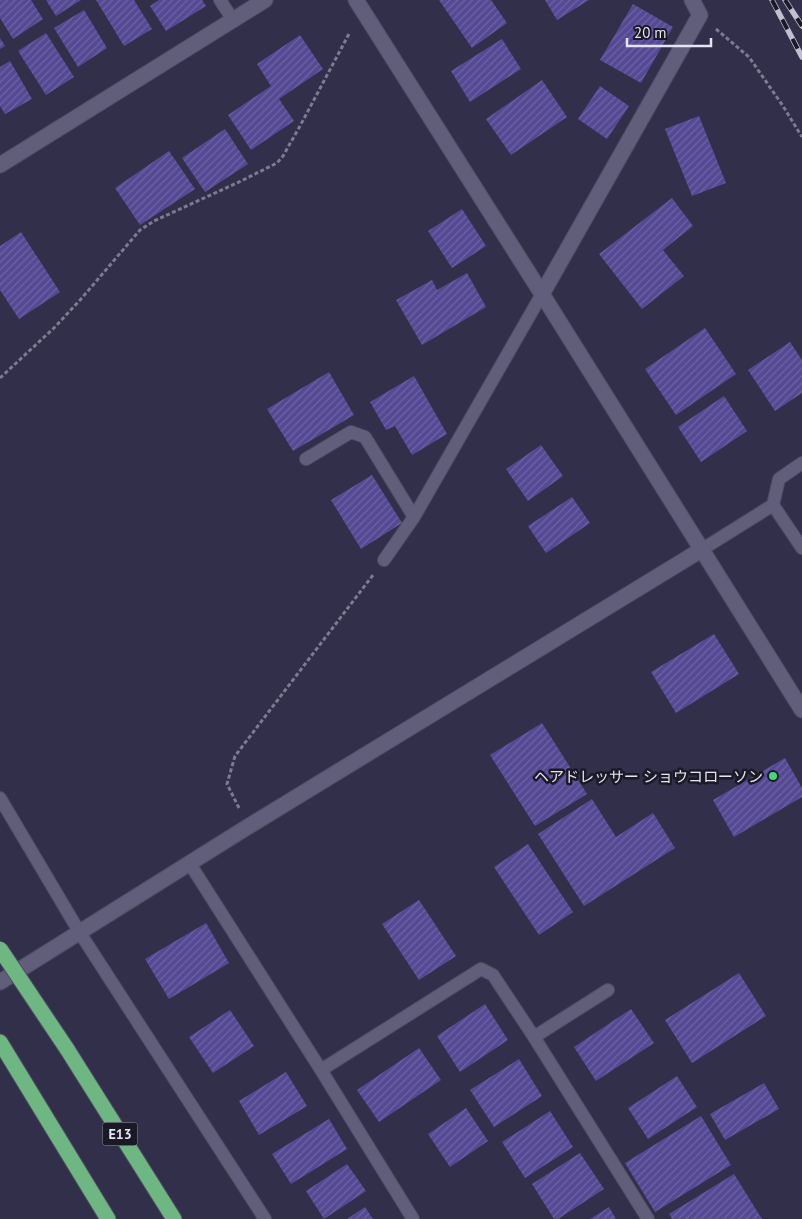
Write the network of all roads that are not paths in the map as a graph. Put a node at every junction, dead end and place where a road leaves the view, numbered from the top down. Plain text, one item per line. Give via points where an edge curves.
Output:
1 (220, 0) edge
2 (265, 0) edge
3 (692, 0) edge
4 (359, 5) edge
5 (233, 20) junction
6 (0, 165) edge
7 (542, 294) junction
8 (306, 459) dead end
9 (802, 464) edge
10 (772, 506) junction
11 (414, 517) junction
12 (802, 548) edge
13 (701, 550) junction
14 (384, 560) road end
15 (802, 710) edge
16 (0, 798) edge
17 (190, 864) junction
18 (80, 932) junction
19 (0, 950) edge
20 (0, 982) edge
21 (608, 990) dead end
22 (534, 1037) junction
23 (0, 1042) edge
24 (321, 1070) junction
25 (108, 1219) edge
26 (174, 1219) edge
27 (266, 1219) edge
28 (413, 1219) edge
29 (648, 1219) edge

1 - 5 lane
2 - 5 street
3 - 7 street via 700,15
4 - 7 street
5 - 6 street
7 - 11 lane
7 - 13 street
8 - 11 lane via 350,432 365,437
9 - 10 lane via 779,479
10 - 12 lane
10 - 13 lane
11 - 14 lane
13 - 15 street
13 - 17 street
16 - 18 lane
17 - 18 street
17 - 24 lane
18 - 20 street
18 - 27 lane
19 - 26 highway, E13, bridge
21 - 22 lane
22 - 24 lane via 494,974 481,969
22 - 29 lane
23 - 25 highway
24 - 28 lane

